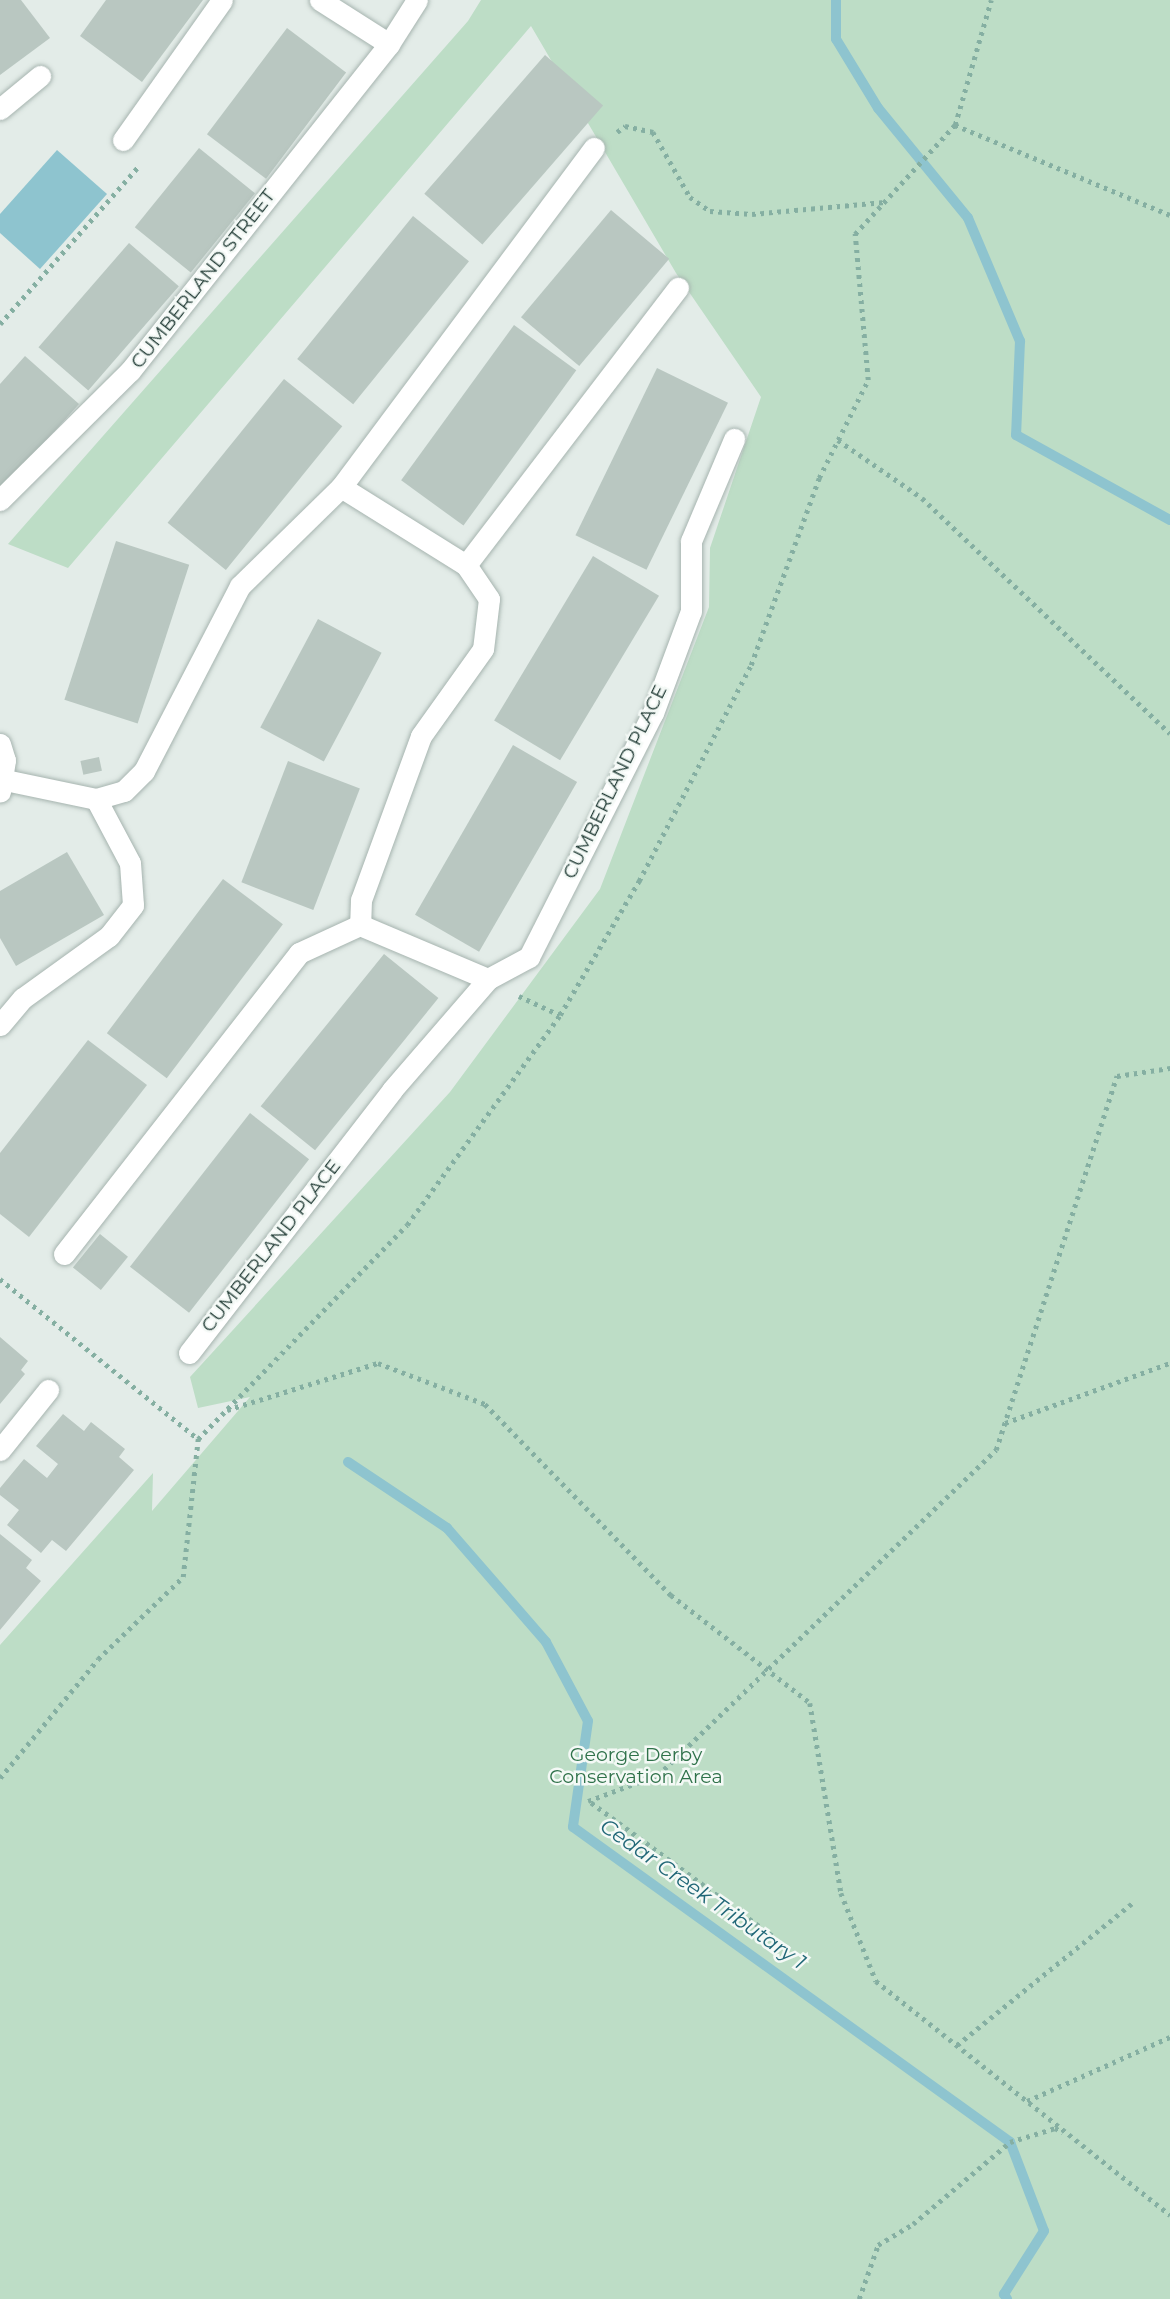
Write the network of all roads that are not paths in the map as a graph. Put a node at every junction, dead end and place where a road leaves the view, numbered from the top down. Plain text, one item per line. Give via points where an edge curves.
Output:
1 (222, 0) edge
2 (320, 0) edge
3 (417, 0) edge
4 (389, 44) junction
5 (40, 76) dead end
6 (0, 109) edge
7 (123, 139) road end
8 (594, 148) dead end
9 (678, 288) dead end
10 (734, 439) dead end
11 (341, 487) junction
12 (0, 499) edge
13 (466, 565) junction
14 (0, 744) edge
15 (2, 786) edge
16 (96, 799) junction
17 (360, 925) junction
18 (488, 979) junction
19 (0, 1025) edge
20 (64, 1254) dead end
21 (189, 1353) dead end
22 (47, 1390) dead end
23 (0, 1450) edge

1 - 7 street
2 - 4 street
3 - 4 street, CUMBERLAND STREET
4 - 12 street, CUMBERLAND STREET via 130,371
5 - 6 street
8 - 11 street
9 - 13 street
10 - 18 street, CUMBERLAND PLACE via 691,541 691,611 653,713 529,957
11 - 13 street
11 - 16 street via 240,586 144,771 124,791
13 - 17 street via 489,599 483,649 421,736 361,900
14 - 15 street
15 - 16 street
16 - 19 street via 130,863 133,905 109,936 23,998
17 - 18 street
17 - 20 street via 299,953
18 - 21 street, CUMBERLAND PLACE via 392,1090
22 - 23 street

